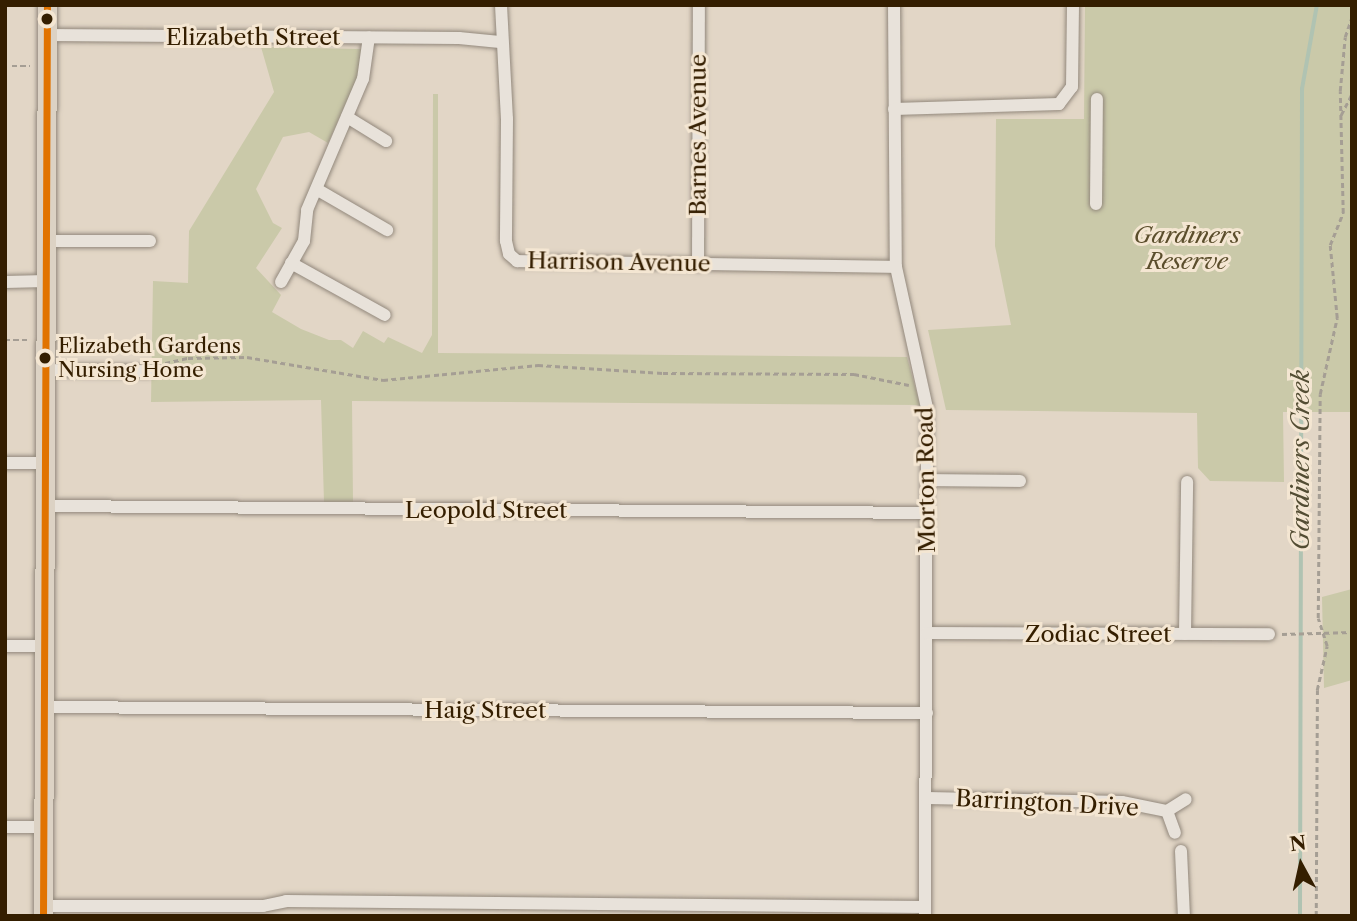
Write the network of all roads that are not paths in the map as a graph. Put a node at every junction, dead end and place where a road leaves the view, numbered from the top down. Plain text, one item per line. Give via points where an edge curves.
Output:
1 (47, 5) edge
2 (501, 5) edge
3 (699, 5) edge
4 (894, 5) edge
5 (1073, 5) edge
6 (47, 35) junction
7 (369, 37) junction
8 (500, 38) junction
9 (1097, 99) dead end
10 (894, 105) junction
11 (347, 117) junction
12 (386, 141) dead end
13 (318, 190) junction
14 (1096, 204) dead end
15 (387, 230) dead end
16 (47, 241) junction
17 (150, 241) dead end
18 (291, 264) junction
19 (698, 265) junction
20 (896, 267) junction
21 (5, 282) edge
22 (46, 282) junction
23 (281, 282) dead end
24 (385, 315) dead end
25 (46, 370) junction
26 (149, 371) road end
27 (5, 463) edge
28 (46, 463) junction
29 (927, 480) junction
30 (1020, 481) dead end
31 (1187, 482) dead end
32 (45, 506) junction
33 (927, 513) junction
34 (926, 633) junction
35 (1185, 634) junction
36 (1269, 634) dead end
37 (5, 646) edge
38 (44, 646) junction
39 (44, 707) junction
40 (927, 713) junction
41 (927, 798) junction
42 (1186, 799) dead end
43 (1167, 811) junction
44 (5, 827) edge
45 (43, 827) junction
46 (1175, 833) dead end
47 (1181, 851) dead end
48 (43, 911) edge
49 (925, 911) edge
50 (1184, 916) edge

1 - 6 highway
2 - 8 street, Harrison Avenue
3 - 19 street, Barnes Avenue
4 - 10 street, Morton Road
5 - 10 street via 1072,82 1064,100 1046,107
6 - 7 street, Elizabeth Street
6 - 16 highway
7 - 8 street, Elizabeth Street
7 - 11 street via 363,79
8 - 19 street, Harrison Avenue via 509,254 528,264
9 - 14 street
10 - 20 street, Morton Road
11 - 12 street
11 - 13 street
13 - 15 street
13 - 18 street via 307,210 304,241
16 - 17 street
16 - 22 highway
18 - 23 street
18 - 24 street
19 - 20 street, Harrison Avenue
20 - 29 street, Morton Road via 923,386
21 - 22 street
22 - 25 highway
25 - 26 street
25 - 28 highway
27 - 28 street
28 - 32 highway
29 - 30 street
29 - 33 street, Morton Road
31 - 35 street
32 - 33 street, Leopold Street
32 - 38 highway
33 - 34 street, Morton Road
34 - 35 street, Zodiac Street
34 - 40 street, Morton Road
35 - 36 street, Zodiac Street
37 - 38 street
38 - 39 highway
39 - 40 street, Haig Street
39 - 45 highway
40 - 41 street, Morton Road
41 - 43 street, Barrington Drive via 1122,802
41 - 49 street, Morton Road
42 - 43 street, Barrington Drive
43 - 46 street, Barrington Drive
44 - 45 street
45 - 48 highway
47 - 50 street
48 - 49 street via 263,906 286,901

